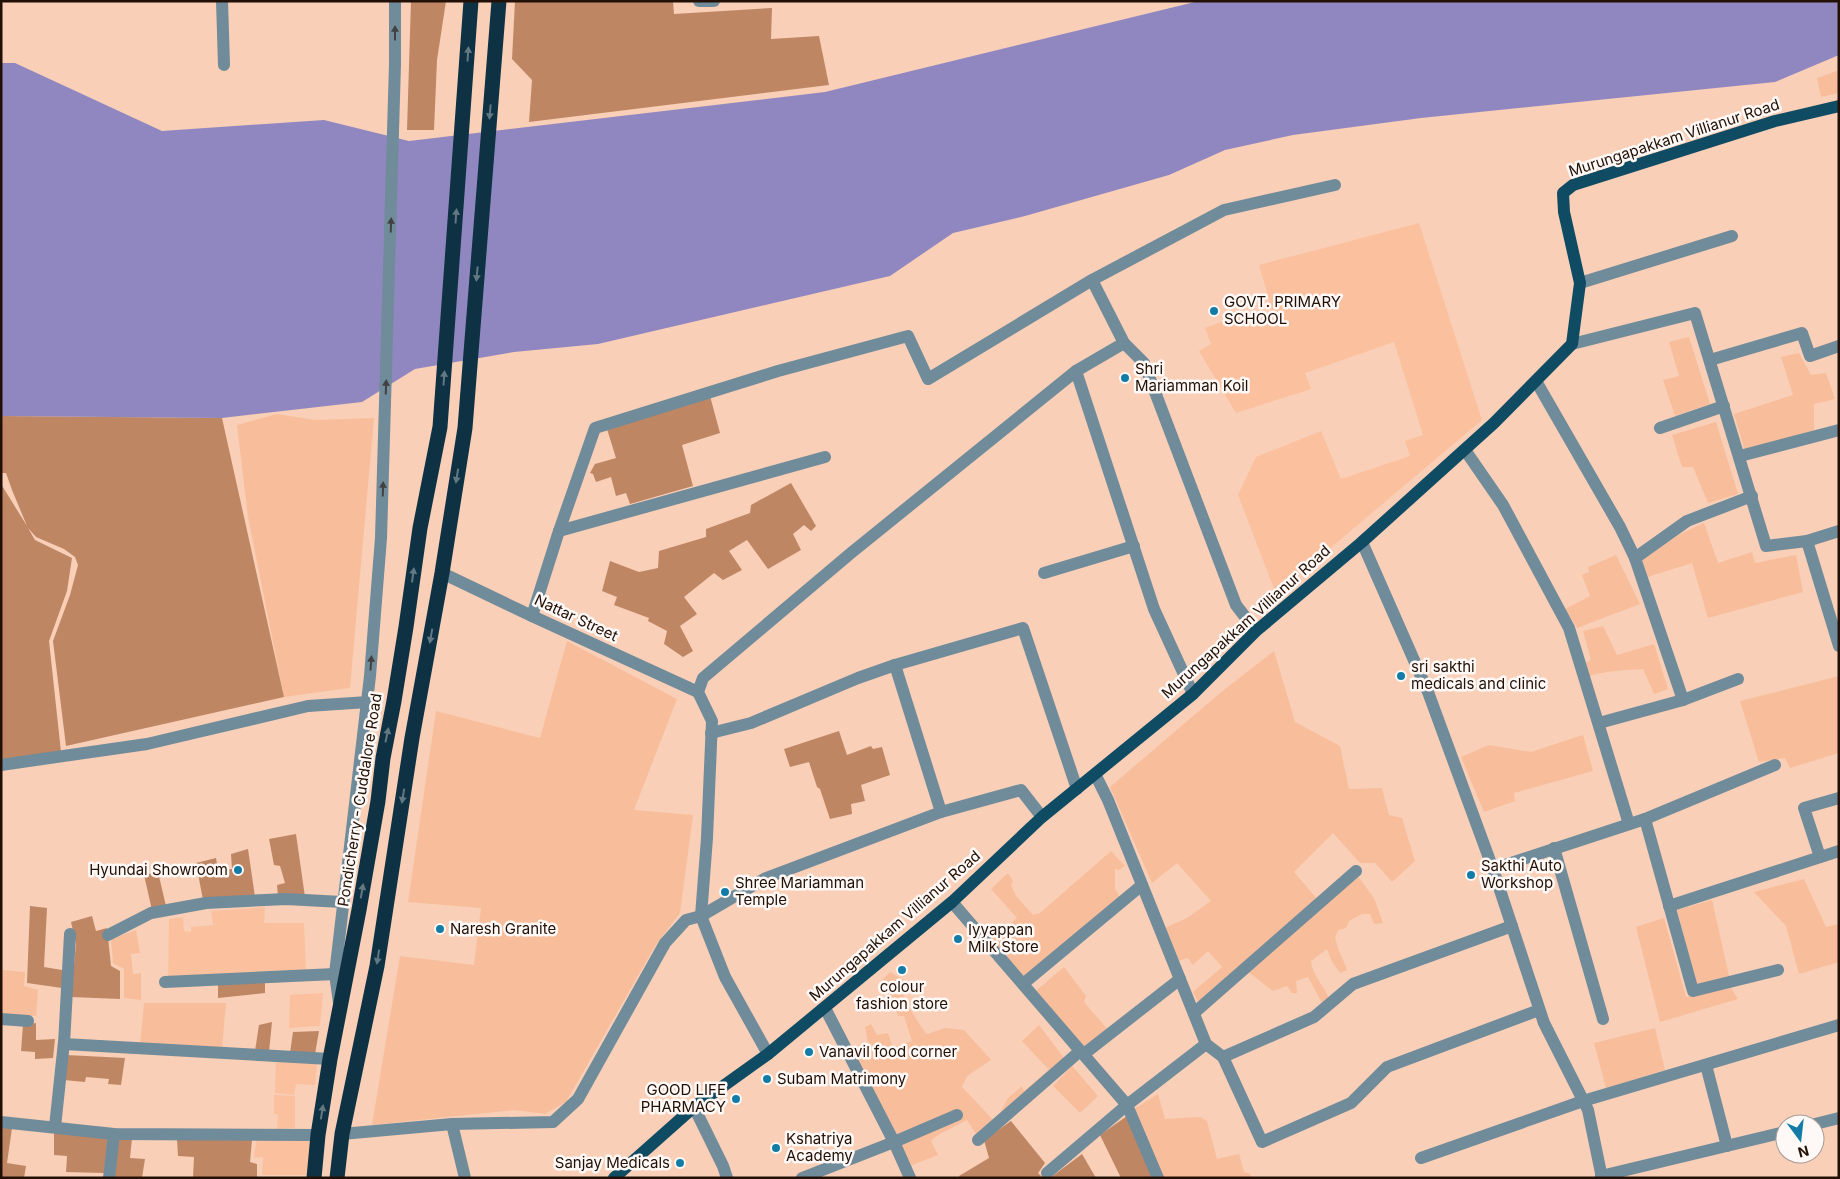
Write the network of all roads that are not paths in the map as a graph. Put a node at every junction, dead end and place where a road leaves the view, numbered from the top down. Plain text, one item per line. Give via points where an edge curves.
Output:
1 (222, 1) edge
2 (395, 1) edge
3 (471, 1) edge
4 (499, 1) edge
5 (699, 1) edge
6 (714, 1) edge
7 (224, 65) dead end
8 (1839, 106) edge
9 (1334, 185) dead end
10 (1732, 236) dead end
11 (1092, 280) junction
12 (1580, 283) junction
13 (1124, 343) junction
14 (1572, 344) junction
15 (1839, 346) edge
16 (1710, 360) junction
17 (1076, 371) junction
18 (1536, 381) junction
19 (1724, 406) junction
20 (1660, 428) dead end
21 (1839, 430) edge
22 (1465, 450) junction
23 (1740, 456) junction
24 (824, 457) dead end
25 (1752, 496) junction
26 (559, 531) junction
27 (1839, 531) edge
28 (1807, 541) junction
29 (1362, 542) junction
30 (1134, 546) junction
31 (1635, 558) junction
32 (442, 573) junction
33 (1044, 574) dead end
34 (532, 616) junction
35 (1256, 631) junction
36 (1839, 646) edge
37 (896, 665) junction
38 (1738, 679) dead end
39 (698, 692) junction
40 (1193, 694) junction
41 (1683, 700) junction
42 (368, 702) junction
43 (1599, 723) junction
44 (711, 733) junction
45 (1, 765) edge
46 (1776, 765) dead end
47 (1095, 774) junction
48 (1077, 789) junction
49 (1839, 798) edge
50 (941, 812) junction
51 (1042, 817) junction
52 (1645, 819) junction
53 (1629, 824) junction
54 (1554, 848) junction
55 (1839, 851) edge
56 (1820, 857) junction
57 (1493, 869) junction
58 (1356, 871) dead end
59 (1142, 885) junction
60 (342, 902) junction
61 (952, 902) junction
62 (1669, 906) junction
63 (701, 916) junction
64 (1512, 926) junction
65 (70, 934) dead end
66 (108, 934) dead end
67 (1778, 970) dead end
68 (335, 974) junction
69 (1180, 979) junction
70 (165, 982) dead end
71 (1023, 984) junction
72 (825, 1008) junction
73 (339, 1009) junction
74 (1539, 1010) junction
75 (1194, 1013) junction
76 (1, 1019) edge
77 (1603, 1019) dead end
78 (28, 1021) dead end
79 (1839, 1025) edge
80 (64, 1043) junction
81 (1206, 1044) junction
82 (1082, 1052) junction
83 (768, 1054) junction
84 (1224, 1058) junction
85 (330, 1059) junction
86 (1706, 1065) junction
87 (1583, 1101) junction
88 (1127, 1105) junction
89 (694, 1107) junction
90 (957, 1115) dead end
91 (1839, 1118) edge
92 (1, 1122) edge
93 (1825, 1122) edge
94 (452, 1124) junction
95 (55, 1127) junction
96 (114, 1134) junction
97 (342, 1134) junction
98 (1775, 1134) edge
99 (318, 1135) junction
100 (978, 1140) dead end
101 (894, 1142) junction
102 (1727, 1146) junction
103 (1421, 1158) dead end
104 (1047, 1173) dead end
105 (1601, 1177) edge
106 (109, 1178) edge
107 (314, 1178) edge
108 (337, 1178) edge
109 (465, 1178) edge
110 (614, 1178) edge
111 (726, 1178) edge
112 (802, 1178) edge
113 (910, 1178) edge
114 (1158, 1178) edge

1 - 7 street
42 -> 2 street via 381,538 385,436
73 -> 3 highway, Pondicherry - Cuddalore Road via 378,801 420,528 440,427
4 -> 32 highway via 465,428
5 - 6 street
8 - 12 main road, Murungapakkam Villianur Road via 1775,121 1573,185 1564,193 1564,212
9 - 11 street via 1224,210
10 - 12 street
11 - 13 street
11 - 26 street via 928,379 908,336 778,371 595,428
12 - 14 main road, Murungapakkam Villianur Road
13 - 17 street
13 - 35 street via 1144,362 1236,605
14 - 16 street via 1695,314
14 - 18 main road, Murungapakkam Villianur Road
15 - 16 street via 1810,356 1802,333
16 - 19 street
17 - 30 street
17 - 39 street via 703,678
18 - 22 main road, Murungapakkam Villianur Road
18 - 31 street
19 - 20 street
19 - 23 street
21 - 23 street
22 - 29 main road, Murungapakkam Villianur Road
22 - 43 street via 1503,505 1569,628
23 - 25 street
24 - 26 street
25 - 28 street via 1766,546
25 - 31 street via 1687,521
26 - 34 street
27 - 28 street
28 - 36 street
29 - 35 main road, Murungapakkam Villianur Road
29 - 57 street via 1428,692
30 - 33 street
30 - 40 street via 1154,608
31 - 41 street
32 - 34 street, Nattar Street
32 -> 97 highway via 412,738 377,966
34 - 39 street, Nattar Street
35 - 40 main road, Murungapakkam Villianur Road
37 - 44 street via 751,723
37 - 48 street via 1023,628
37 - 50 street
38 - 41 street
39 - 44 street via 712,721
40 - 47 main road, Murungapakkam Villianur Road
41 - 43 street
42 - 45 street via 308,706 147,744
42 - 60 street
43 - 53 street
44 - 63 street
46 - 52 street
47 - 48 main road, Murungapakkam Villianur Road
47 - 59 street
48 - 51 main road, Murungapakkam Villianur Road
49 - 56 street via 1804,808
50 - 51 street via 1021,790
50 - 63 street via 766,878
51 - 61 main road, Murungapakkam Villianur Road
52 - 53 street
52 - 62 street
53 - 54 street
54 - 57 street
54 - 77 street
55 - 56 street
56 - 62 street
57 - 64 street
58 - 75 street
59 - 69 street
59 - 71 street
60 - 66 street via 286,899 206,903 152,913
60 - 68 street
61 - 71 street
61 - 72 main road, Murungapakkam Villianur Road
62 - 67 street via 1693,991
63 - 83 street via 725,977
63 - 94 street via 686,920 665,943 578,1099 553,1122
64 - 74 street
64 - 84 street via 1353,984 1314,1018
65 - 80 street
68 - 70 street
68 - 73 street
69 - 75 street
69 - 82 street
71 - 82 street
72 - 83 main road, Murungapakkam Villianur Road
72 - 101 street
73 - 85 highway, Pondicherry - Cuddalore Road
74 - 84 street via 1387,1067 1351,1104 1262,1142
74 - 87 street
75 - 81 street
76 - 78 street
79 - 86 street
80 - 85 street
80 - 95 street
81 - 84 street
81 - 88 street
82 - 88 street
82 - 100 street
83 - 89 main road, Murungapakkam Villianur Road
99 -> 85 highway, Pondicherry - Cuddalore Road
86 - 87 street
86 - 102 street
87 - 103 street
87 - 105 street via 1588,1110
88 - 104 street
88 - 114 street
89 - 110 main road, Murungapakkam Villianur Road
89 - 111 street
90 - 101 street
91 - 93 street
92 - 95 street
94 - 97 street
94 - 109 street
95 - 96 street
96 - 99 street
96 - 106 street
97 - 108 highway
98 - 102 street
99 - 107 highway, Pondicherry - Cuddalore Road
101 - 112 street
101 - 113 street
102 - 105 street

